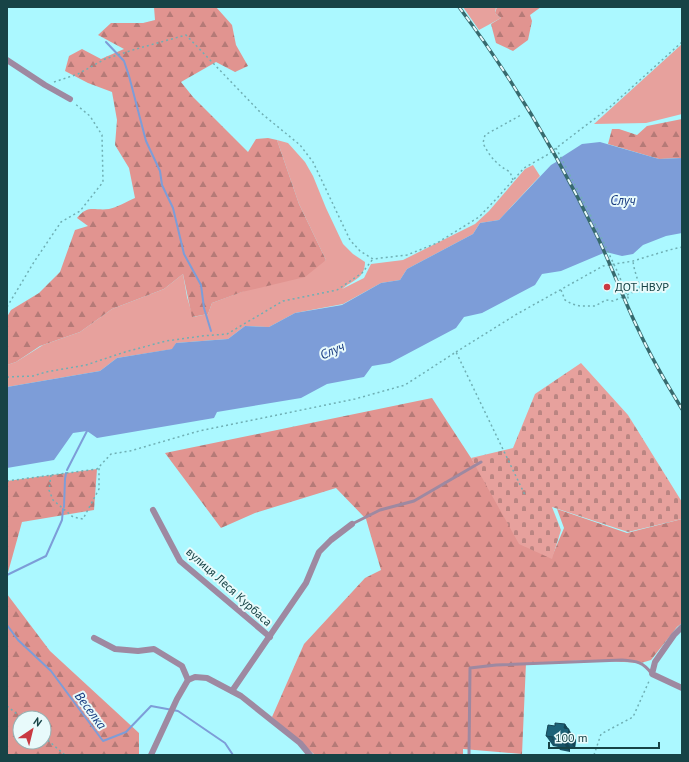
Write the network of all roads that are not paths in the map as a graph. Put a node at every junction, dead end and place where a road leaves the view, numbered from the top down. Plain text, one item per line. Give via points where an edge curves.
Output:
1 (7, 60) edge
2 (70, 99) road end
3 (481, 462) dead end
4 (153, 510) dead end
5 (352, 524) joint
6 (682, 627) edge
7 (270, 637) junction
8 (94, 638) dead end
9 (652, 674) junction
10 (188, 680) junction
11 (682, 688) edge
12 (232, 691) junction
13 (151, 755) edge
14 (310, 755) edge
15 (469, 755) edge

1 - 2 street via 45,86
3 - 5 lane via 414,501 380,510
4 - 7 street, вулиця Леся Курбаса via 180,561
5 - 7 street, вулиця Леся Курбаса via 319,552 306,583
6 - 9 street via 655,662
7 - 12 street, вулиця Леся Курбаса
8 - 10 street via 115,649 154,649 182,666
9 - 11 street
9 - 15 lane via 645,665 622,660 470,668
10 - 12 street via 195,677 207,678
10 - 13 street
12 - 14 street via 300,743

